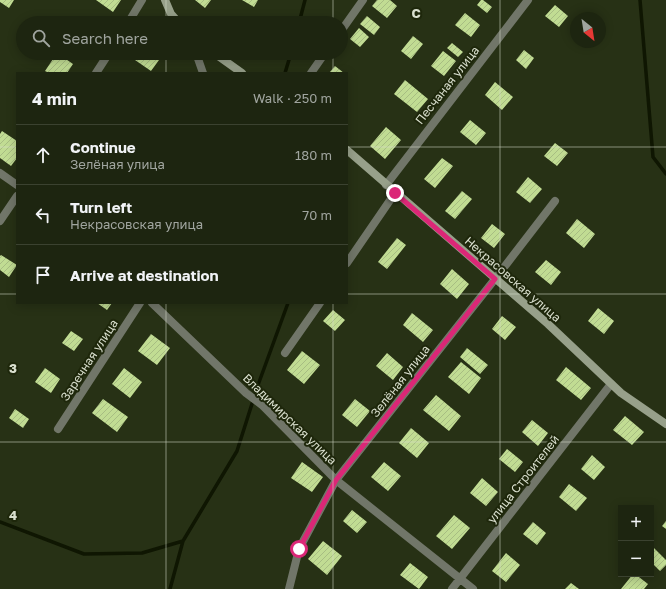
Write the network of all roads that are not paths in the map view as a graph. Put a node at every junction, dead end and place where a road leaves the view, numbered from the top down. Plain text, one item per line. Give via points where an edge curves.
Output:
1 (142, 0) edge
2 (165, 0) edge
3 (362, 0) edge
4 (528, 0) edge
5 (132, 16) edge
6 (173, 16) edge
7 (348, 21) edge
8 (104, 60) edge
9 (198, 60) edge
10 (224, 60) edge
11 (320, 60) edge
12 (97, 72) edge
13 (203, 72) edge
14 (241, 72) edge
15 (312, 72) edge
16 (348, 151) edge
17 (0, 172) edge
18 (16, 184) edge
19 (386, 185) junction
20 (395, 193) junction
21 (16, 197) edge
22 (555, 201) dead end
23 (0, 221) edge
24 (348, 262) edge
25 (495, 279) junction
26 (139, 304) edge
27 (153, 304) edge
28 (319, 304) edge
29 (285, 354) dead end
30 (611, 384) junction
31 (666, 424) edge
32 (58, 429) dead end
33 (336, 480) junction
34 (461, 579) junction
35 (289, 589) edge
36 (452, 589) edge
37 (473, 589) edge

1 - 5 street
2 - 6 street
3 - 7 street
4 - 19 street, Песчаная улица
8 - 12 street
9 - 13 street
10 - 14 street
11 - 15 street
16 - 19 street, Некрасовская улица
17 - 18 street
19 - 20 street, Некрасовская улица
20 - 24 street
20 - 25 street, Некрасовская улица
21 - 23 street
22 - 25 street, Зелёная улица
25 - 30 street, Некрасовская улица via 548,324
25 - 33 street, Зелёная улица
26 - 32 street, Заречная улица
27 - 33 street, Владимирская улица via 246,393 262,405
28 - 29 street
30 - 31 street, Некрасовская улица
30 - 34 street, улица Строителей
33 - 34 street, Владимирская улица
33 - 35 street, Зелёная улица via 299,549
34 - 36 street, улица Строителей
34 - 37 street, Владимирская улица

